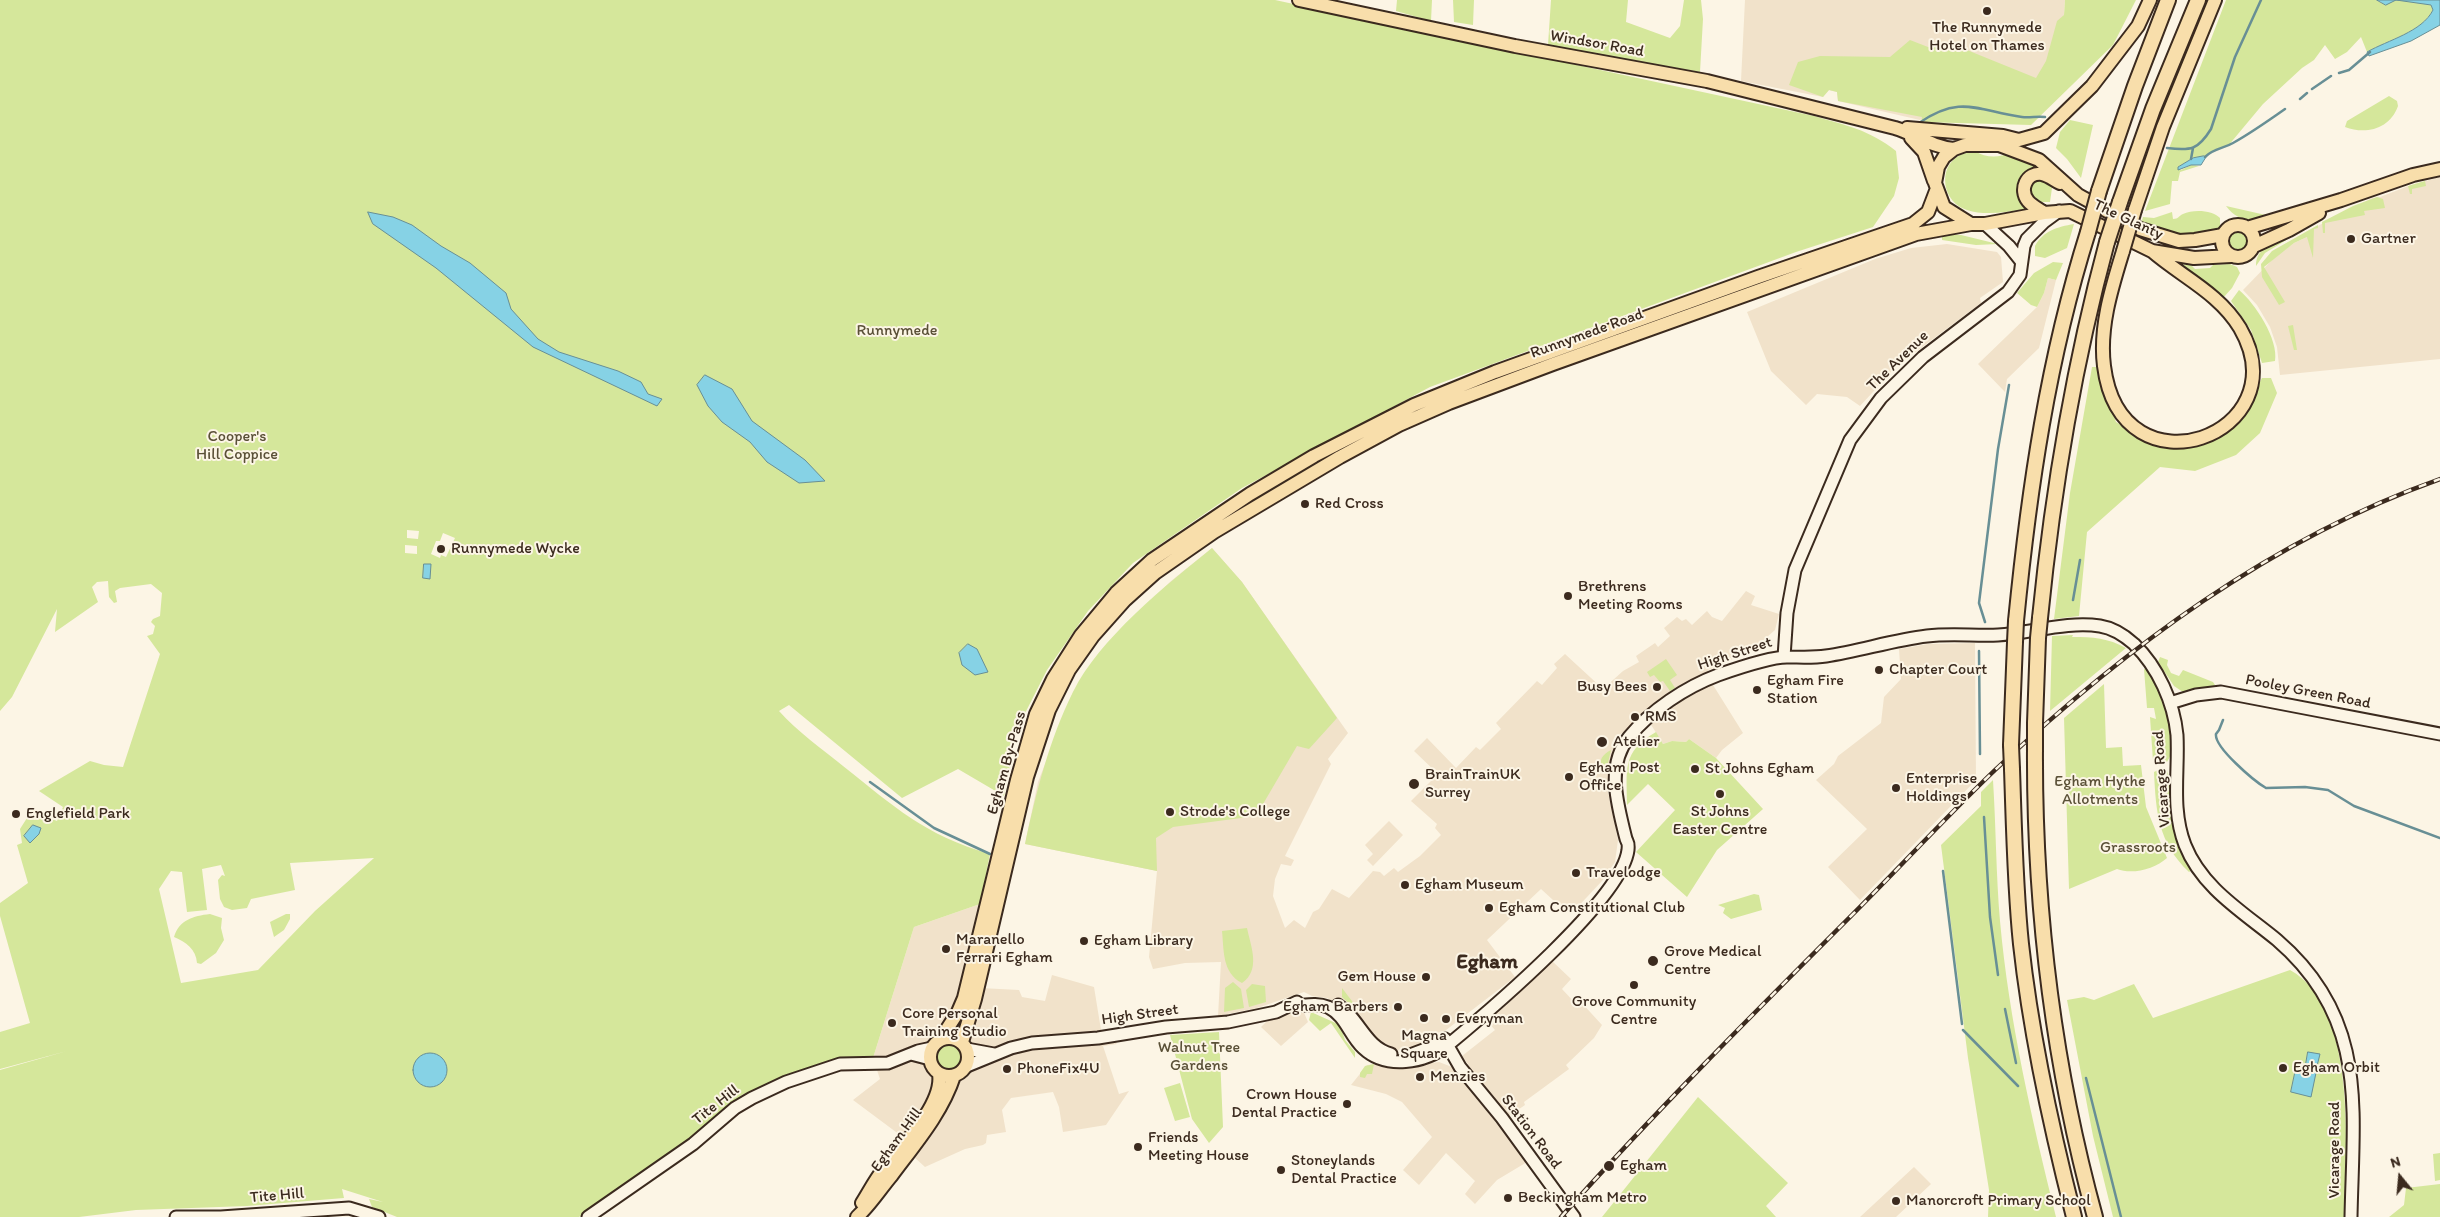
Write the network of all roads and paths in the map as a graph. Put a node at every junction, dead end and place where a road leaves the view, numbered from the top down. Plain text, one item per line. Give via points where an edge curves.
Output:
1 (1299, 0) edge
2 (2168, 0) edge
3 (2198, 0) edge
4 (2214, 0) edge
5 (2148, 4) edge
6 (1891, 127) junction
7 (2019, 140) junction
8 (1997, 145) junction
9 (1954, 149) junction
10 (2440, 169) edge
11 (1935, 187) junction
12 (2073, 191) junction
13 (2341, 200) junction
14 (2059, 212) junction
15 (2073, 212) joint
16 (2044, 213) junction
17 (1971, 224) junction
18 (1985, 224) junction
19 (2247, 228) junction
20 (2223, 235) junction
21 (2254, 246) junction
22 (2152, 252) junction
23 (2230, 256) junction
24 (2021, 261) junction
25 (1232, 506) joint
26 (1822, 507) joint
27 (1234, 520) joint
28 (1784, 657) junction
29 (2170, 703) junction
30 (2440, 734) edge
31 (1441, 1045) junction
32 (964, 1046) junction
33 (934, 1049) junction
34 (994, 1054) junction
35 (967, 1066) junction
36 (939, 1074) junction
37 (954, 1076) junction
38 (176, 1217) edge
39 (379, 1217) edge
40 (588, 1217) edge
41 (857, 1217) edge
42 (1574, 1217) edge
43 (2074, 1217) edge
44 (2095, 1217) edge
45 (2351, 1217) edge

1 - 6 main road, Windsor Road via 1515,46 1707,81
2 - 43 highway, bridge via 2100,191 2065,316 2043,413 2026,516 2016,621 2012,746 2016,884 2026,978 2053,1136
3 - 44 highway, bridge via 2150,118 2107,242 2060,452 2038,638 2035,840 2047,975 2066,1090
4 - 22 main road, bridge via 2163,127 2135,210 2104,333 2104,364 2112,396 2127,420 2160,440 2197,440 2220,430 2239,411 2251,380 2251,358 2243,333 2223,306 2201,286
5 - 7 main road via 2138,26 2092,86 2051,128 2038,136
6 - 7 main road
6 - 9 main road, Windsor Road via 1936,146
6 - 11 main road, Windsor Road via 1919,145
7 - 8 main road
8 - 9 main road via 1965,145
8 - 12 main road via 2039,160
9 - 11 main road, Runnymede Road via 1938,167
10 - 13 main road
11 - 17 main road, Windsor Road via 1944,206
11 - 25 main road, Runnymede Road via 1928,212 1913,224 1758,277 1432,397 1353,434
12 - 16 main road, The Glanty via 2042,174 2025,181 2023,187 2028,201
12 - 20 main road, The Glanty via 2140,229 2161,237 2187,241
13 - 19 main road
13 - 21 main road
14 - 15 main road, Runnymede Road
14 - 16 main road, Runnymede Road
14 - 24 main road, The Avenue via 2027,239
15 - 22 main road, The Glanty
16 - 18 main road, Runnymede Road
17 - 18 main road, Runnymede Road
17 - 27 main road, Runnymede Road via 1916,234 1463,397 1369,440
18 - 24 main road
19 - 20 main road via 2232,226
19 - 21 main road via 2253,234
20 - 23 main road via 2222,247
21 - 23 main road via 2243,257
22 - 23 main road, The Glanty via 2194,258
24 - 26 main road, The Avenue via 2020,275 2008,292 1923,357 1881,398 1850,440
25 - 33 main road, Egham By-Pass via 1168,548 1130,579 1081,635 1053,679 1036,714 1024,752 962,1004
26 - 28 main road, High Street via 1795,570 1787,613
27 - 32 main road, Egham By-Pass via 1171,560 1125,600 1081,652 1055,696 1027,777
28 - 29 main road, Vicarage Road via 1824,656 1931,635 1998,635 2100,626 2119,633 2137,648 2158,677
28 - 31 main road, High Street via 1728,672 1689,688 1629,737 1617,757 1614,773 1625,836 1616,869 1506,991
29 - 30 main road, Pooley Green Road via 2221,692
29 - 45 main road, Vicarage Road via 2176,734 2178,815 2192,859 2221,895 2294,957 2324,994 2341,1028 2351,1068
31 - 34 main road, High Street via 1428,1057 1410,1062 1383,1059 1362,1048 1342,1018 1322,1002 1290,1006 1235,1021 1032,1043
31 - 42 main road, Station Road via 1507,1126
32 - 33 main road via 950,1038
32 - 34 main road, High Street
32 - 35 main road
33 - 36 main road via 933,1068
33 - 40 main road, Tite Hill via 888,1063 851,1062 835,1066 786,1082 752,1098 735,1108 693,1144
34 - 35 main road, High Street
35 - 37 main road
36 - 37 main road
36 - 41 main road, Egham Hill via 938,1091 930,1107 877,1178
37 - 41 main road, Egham Hill via 946,1098 918,1140
38 - 39 main road, Tite Hill via 349,1208

